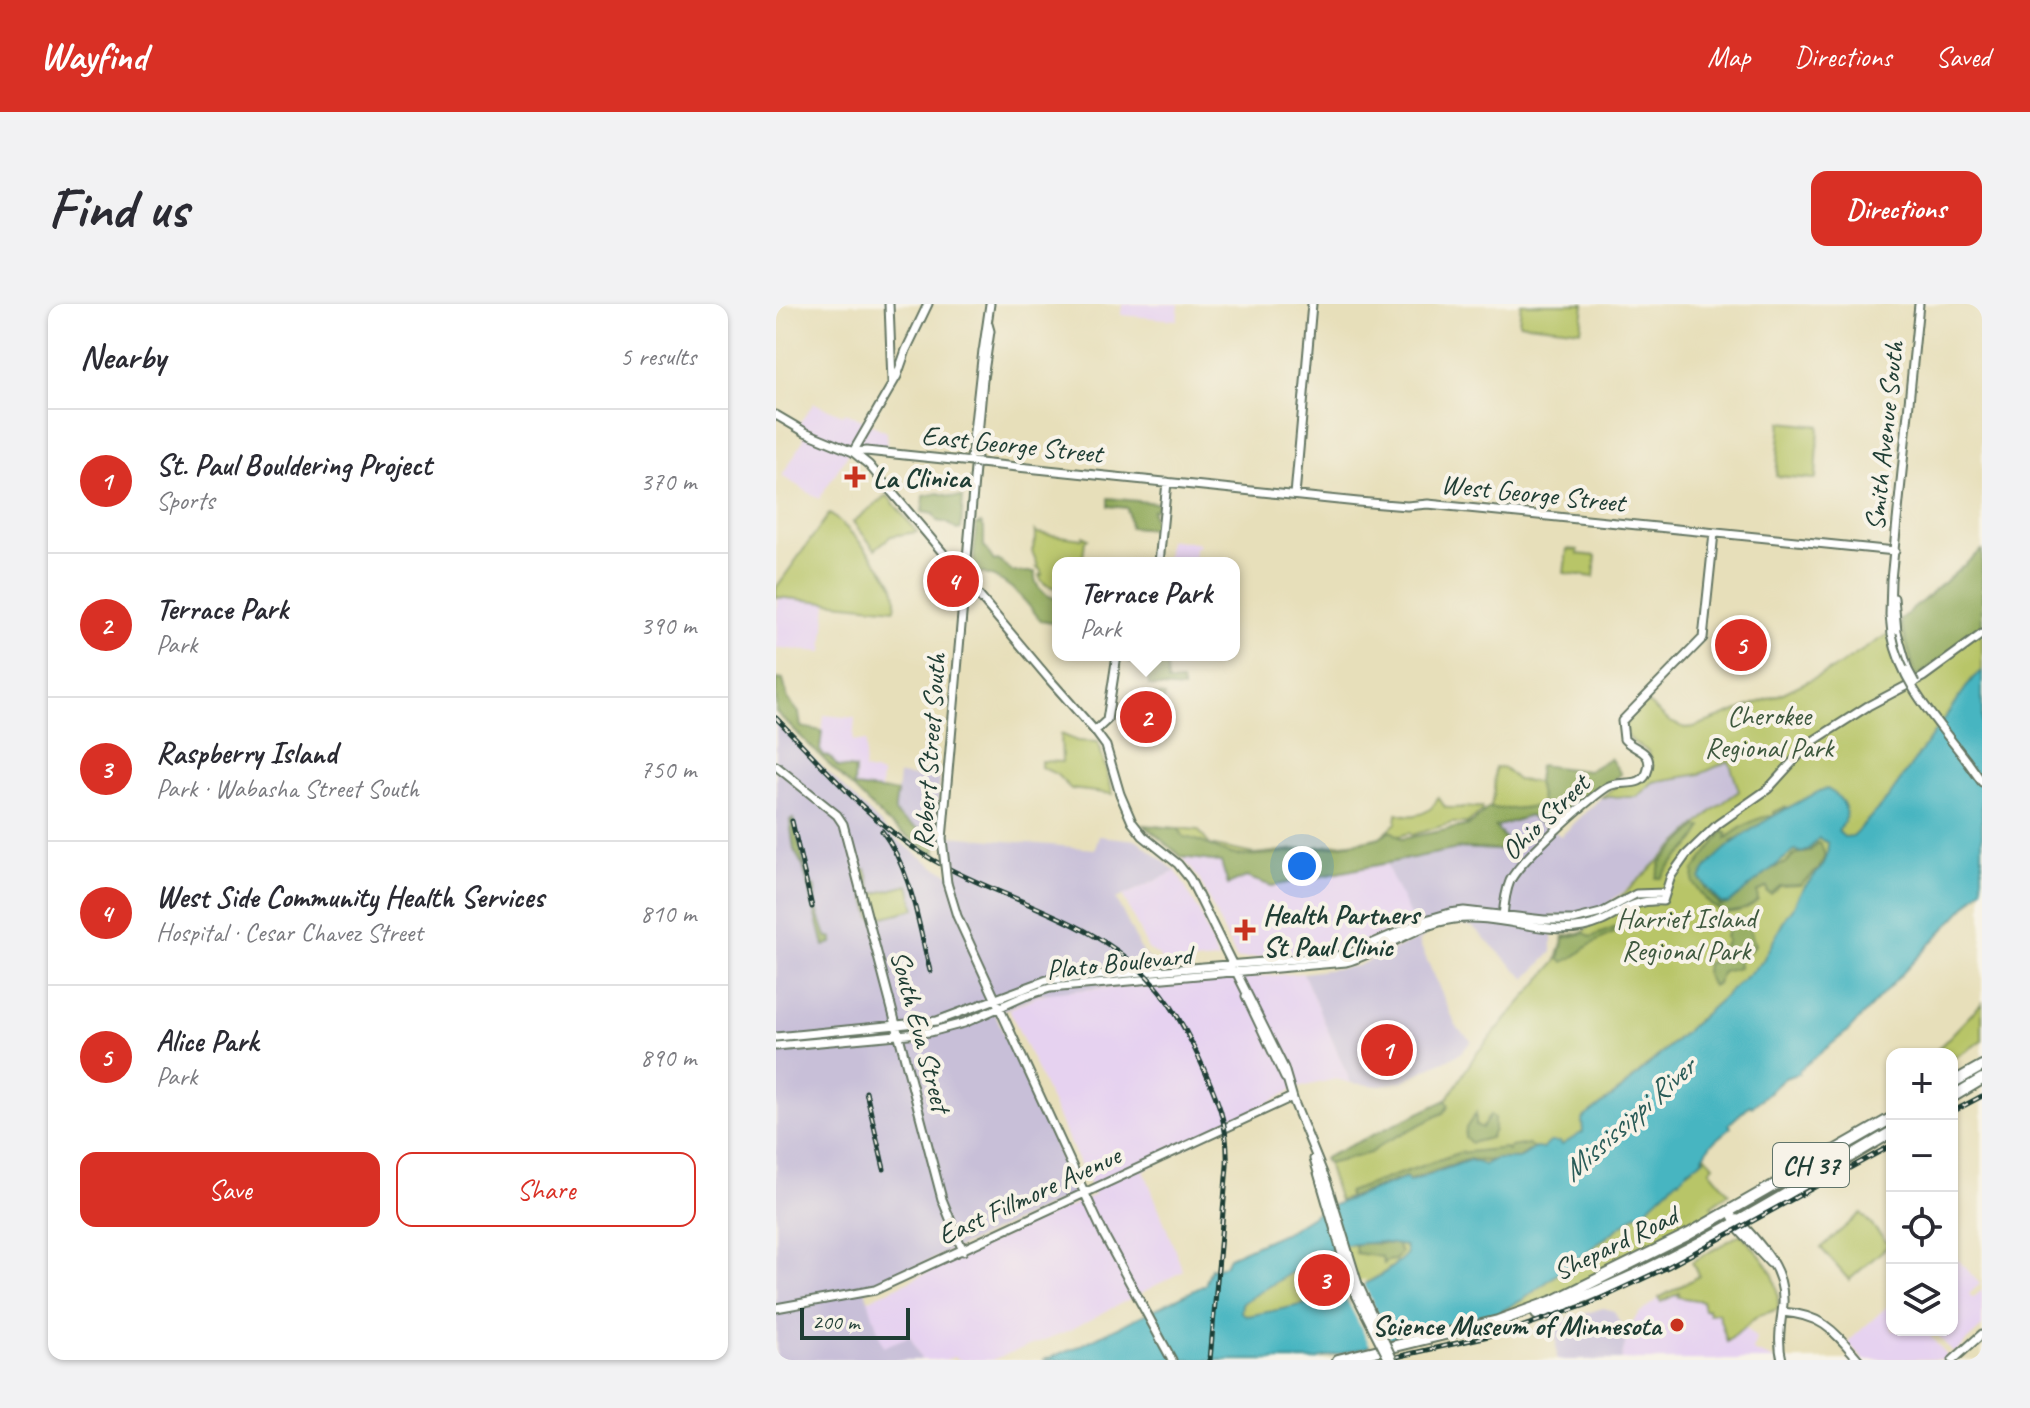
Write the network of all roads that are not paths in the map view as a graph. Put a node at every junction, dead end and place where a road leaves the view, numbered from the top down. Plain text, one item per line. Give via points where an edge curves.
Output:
1 (889, 304) edge
2 (928, 304) edge
3 (990, 304) edge
4 (1312, 304) edge
5 (1919, 304) edge
6 (906, 350) junction
7 (986, 350) junction
8 (892, 358) junction
9 (892, 385) junction
10 (779, 418) edge
11 (853, 452) junction
12 (874, 452) junction
13 (975, 463) junction
14 (869, 465) junction
15 (1167, 482) junction
16 (1295, 495) junction
17 (1714, 533) junction
18 (1895, 551) junction
19 (1160, 557) edge
20 (964, 578) junction
21 (1982, 634) edge
22 (1116, 661) edge
23 (1095, 731) junction
24 (776, 766) edge
25 (1982, 782) edge
26 (1503, 918) junction
27 (1231, 964) junction
28 (1236, 973) junction
29 (998, 1003) junction
30 (898, 1031) junction
31 (776, 1037) edge
32 (776, 1046) edge
33 (1982, 1066) edge
34 (1982, 1079) edge
35 (1958, 1080) edge
36 (1958, 1093) edge
37 (1292, 1097) junction
38 (1889, 1120) edge
39 (1886, 1135) edge
40 (1087, 1197) junction
41 (1735, 1218) junction
42 (963, 1251) junction
43 (777, 1305) edge
44 (1782, 1312) junction
45 (1982, 1334) edge
46 (1172, 1360) edge
47 (1338, 1360) edge
48 (1361, 1360) edge
49 (1391, 1360) edge
50 (1782, 1360) edge
51 (1859, 1360) edge
52 (1953, 1360) edge

1 - 8 street
2 - 6 street
3 - 7 street, Robert Street South
4 - 16 street
5 - 18 street, Smith Avenue South
6 - 8 street
6 - 9 street
7 - 13 street
7 - 20 street, Robert Street South
8 - 9 street
9 - 11 street
10 - 11 street
11 - 12 street, East George Street
11 - 14 street
12 - 13 street, East George Street
12 - 14 street via 868,455
13 - 15 street, East George Street
13 - 20 street
14 - 20 street
15 - 16 street, West George Street
15 - 19 street
16 - 17 street, West George Street
17 - 18 street, West George Street
17 - 26 street, Ohio Street via 1703,638 1622,721 1624,739 1645,752 1648,772 1636,782 1610,784 1520,867 1509,885
18 - 25 street, Smith Avenue South, bridge via 1890,615 1894,633 1913,680
20 - 23 street
20 - 29 street, Robert Street South, bridge via 942,839 957,916
21 - 26 street via 1923,677 1810,743 1768,789 1718,824 1686,855 1664,897 1636,894 1588,922 1558,928
22 - 23 street via 1107,720
23 - 27 street via 1106,746 1130,819 1187,874
24 - 30 street, South Eva Street via 841,820
26 - 27 street, Plato Boulevard via 1464,911 1442,914 1346,955
26 - 28 street, Plato Boulevard via 1451,919 1346,962
27 - 28 street
27 - 29 street, Plato Boulevard via 1040,981
28 - 29 street, Plato Boulevard via 1050,988
28 - 37 street via 1284,1068
29 - 30 street, Plato Boulevard via 942,1029
29 - 40 street, Robert Street South
30 - 31 street, Plato Boulevard
30 - 32 street, Plato Boulevard
30 - 42 street, South Eva Street via 942,1199
33 - 35 highway
34 - 36 highway
37 - 40 street, East Fillmore Avenue
37 - 49 street, bridge via 1354,1284
38 - 41 highway, Shepard Road / CH 37
39 - 41 highway, Shepard Road / CH 37
40 - 42 street, East Fillmore Avenue
40 - 46 street, Robert Street South
41 - 44 street via 1775,1266 1782,1283
41 - 47 highway, Shepard Road / CH 37 via 1541,1306
41 - 48 highway, Shepard Road / CH 37 via 1648,1268 1559,1307
42 - 43 street, East Fillmore Avenue via 875,1290
44 - 50 street
44 - 51 street via 1827,1324
45 - 52 street

